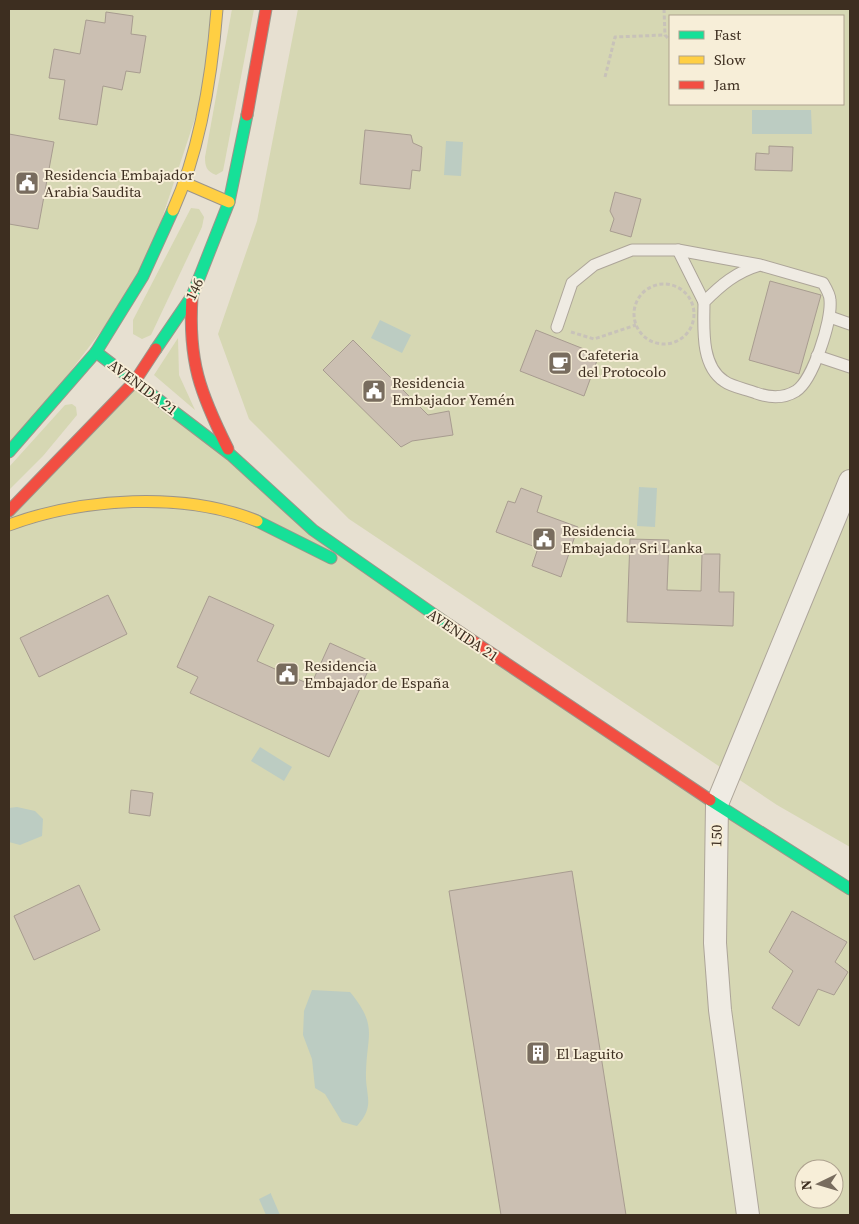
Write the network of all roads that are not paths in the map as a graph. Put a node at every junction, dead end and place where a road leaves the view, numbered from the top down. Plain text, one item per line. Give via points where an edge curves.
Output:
1 (217, 9) edge
2 (266, 9) edge
3 (185, 183) junction
4 (229, 202) junction
5 (678, 250) junction
6 (760, 265) junction
7 (192, 296) junction
8 (704, 302) junction
9 (830, 317) junction
10 (850, 324) edge
11 (556, 327) road end
12 (96, 352) junction
13 (817, 356) junction
14 (850, 367) edge
15 (134, 381) junction
16 (9, 452) edge
17 (231, 454) junction
18 (850, 481) edge
19 (9, 511) edge
20 (9, 525) edge
21 (396, 590) junction
22 (717, 804) junction
23 (850, 889) edge
24 (748, 1215) edge

1 - 3 main road via 213,64
2 - 4 main road, 146
3 - 4 main road
3 - 12 main road via 143,276
4 - 7 main road, 146
5 - 6 lane
5 - 8 lane
5 - 11 lane via 632,250 594,265 572,283
6 - 8 lane via 742,270
6 - 9 lane via 823,283 830,299
7 - 15 main road, 146
7 - 17 main road via 189,328 192,362 198,386
8 - 13 lane via 706,349 711,364 723,381 769,397 783,396 806,383
9 - 10 lane
9 - 13 lane
12 - 15 main road, AVENIDA 21
12 - 16 main road
13 - 14 lane
15 - 17 main road, AVENIDA 21
15 - 19 main road, 146
17 - 21 main road, AVENIDA 21 via 313,530
18 - 22 street, 150
20 - 21 main road via 58,508 125,501 197,506 230,512
21 - 22 main road, AVENIDA 21
22 - 23 main road, AVENIDA 21
22 - 24 street, 150 via 715,943 720,1010

